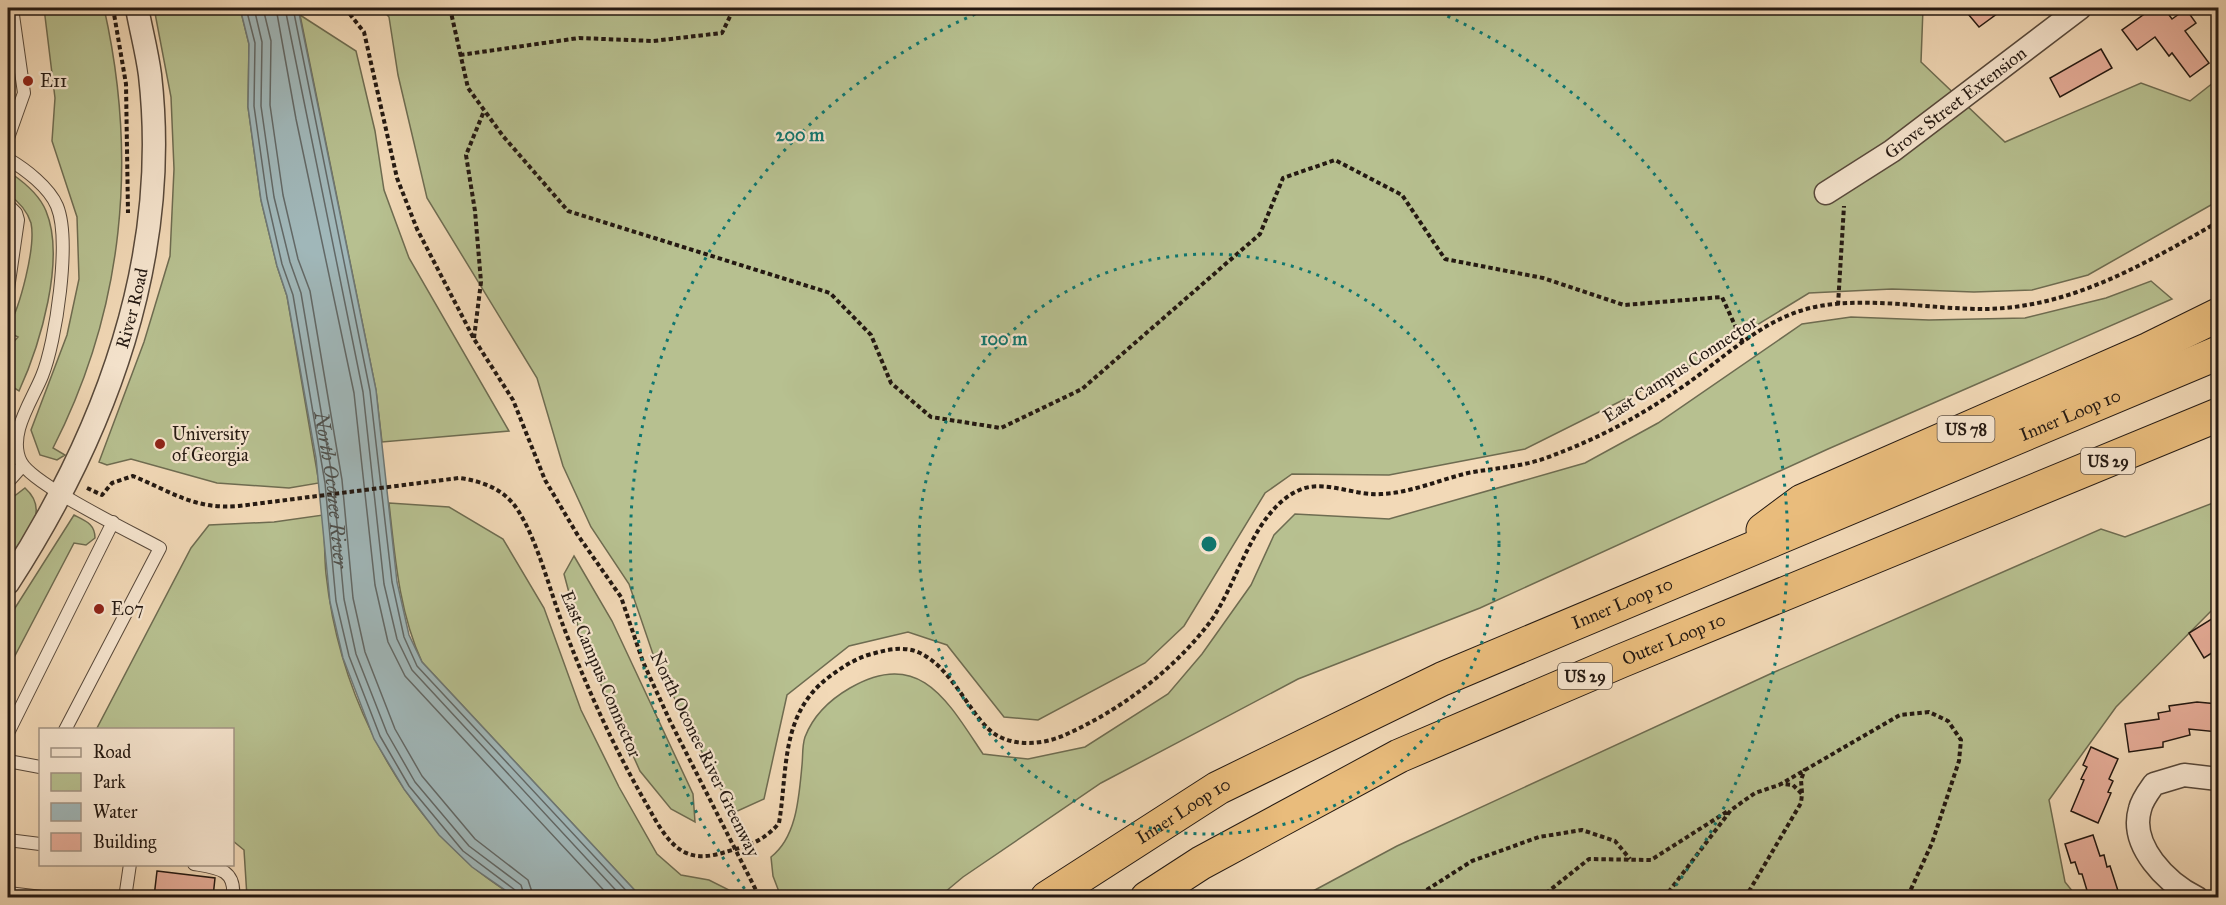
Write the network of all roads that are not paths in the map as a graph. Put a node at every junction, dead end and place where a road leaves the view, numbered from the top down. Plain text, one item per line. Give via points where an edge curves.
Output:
1 (12, 8) edge
2 (137, 8) edge
3 (2080, 8) edge
4 (8, 138) edge
5 (8, 159) edge
6 (1826, 193) dead end
7 (8, 206) edge
8 (8, 289) edge
9 (2218, 315) edge
10 (2218, 353) edge
11 (2218, 415) edge
12 (2218, 429) edge
13 (2176, 433) junction
14 (23, 465) junction
15 (8, 482) edge
16 (62, 493) junction
17 (113, 522) junction
18 (1724, 559) junction
19 (8, 583) edge
20 (66, 728) edge
21 (8, 733) edge
22 (8, 761) edge
23 (39, 767) edge
24 (2218, 779) edge
25 (8, 840) edge
26 (39, 844) edge
27 (130, 866) edge
28 (209, 866) edge
29 (8, 893) edge
30 (50, 897) edge
31 (125, 897) edge
32 (233, 897) edge
33 (1047, 897) edge
34 (1147, 897) edge
35 (2197, 897) edge

1 - 4 lane via 24,93
2 - 16 street, River Road via 150,75 153,131 145,258 132,317 105,397
3 - 6 street, Grove Street Extension via 1892,151
5 - 14 lane via 41,185 56,205 61,232 62,266 52,340 17,442
7 - 8 lane via 18,220
9 - 18 highway, US 78 via 2150,349 1802,501
10 - 18 highway, Inner Loop 10
11 - 13 highway, Outer Loop 10 / US 29
12 - 13 highway
13 - 34 highway, Outer Loop 10 / US 29 via 1398,756 1201,863
14 - 15 lane
14 - 16 lane
16 - 17 lane
16 - 19 street, River Road
17 - 20 lane via 160,548
17 - 21 lane
18 - 33 highway, Inner Loop 10 via 1442,679 1218,788
22 - 23 lane
24 - 35 street via 2184,775 2154,784 2140,809 2140,838 2159,870 2183,891
25 - 26 lane
27 - 31 lane
28 - 32 lane via 227,873 235,885
29 - 30 lane

